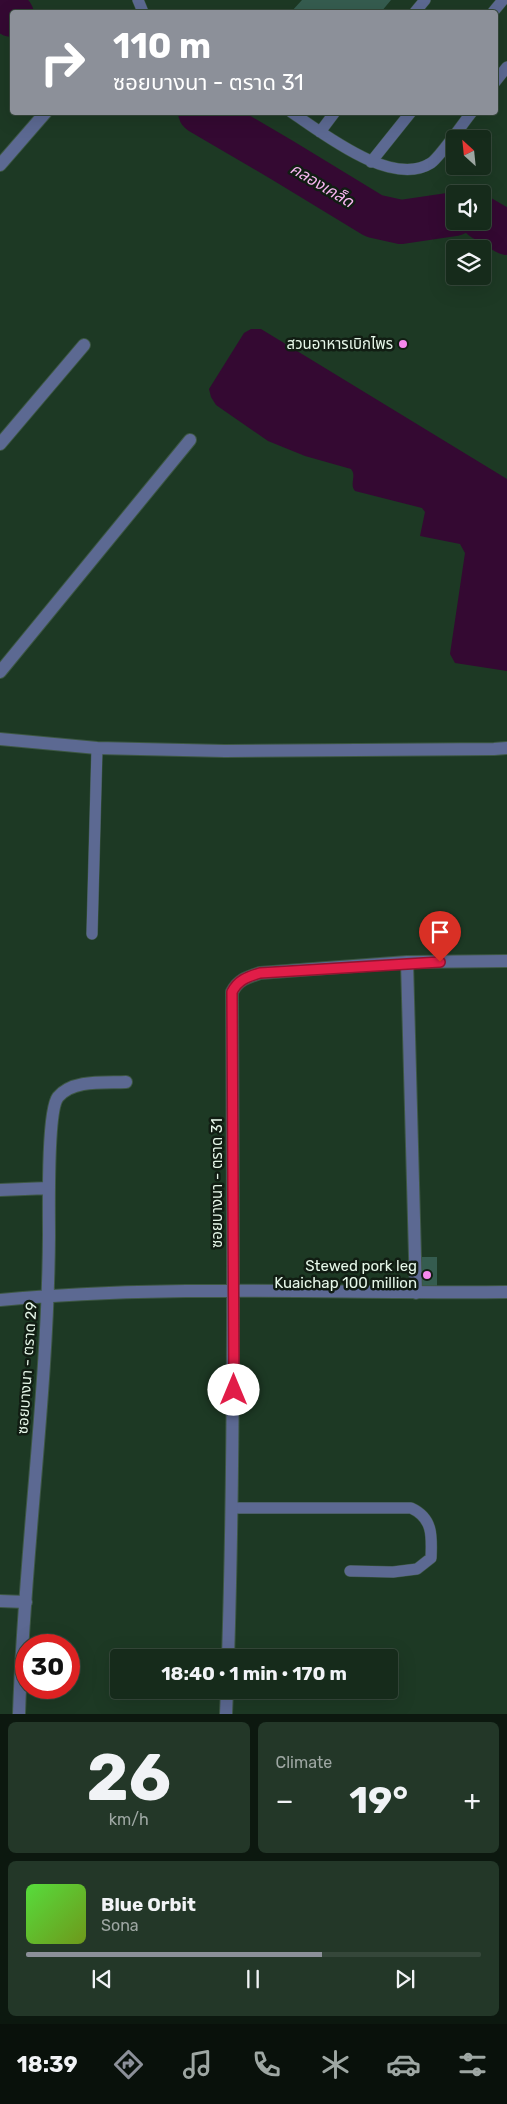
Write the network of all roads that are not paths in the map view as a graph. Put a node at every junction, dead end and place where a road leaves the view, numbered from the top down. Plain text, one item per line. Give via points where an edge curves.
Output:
1 (425, 0) edge
2 (503, 0) edge
3 (417, 10) edge
4 (494, 10) edge
5 (507, 67) edge
6 (498, 78) edge
7 (43, 115) edge
8 (295, 115) edge
9 (333, 115) edge
10 (409, 115) edge
11 (470, 115) edge
12 (320, 132) junction
13 (371, 162) junction
14 (0, 165) edge
15 (84, 345) dead end
16 (190, 440) dead end
17 (0, 444) edge
18 (0, 670) edge
19 (0, 739) edge
20 (97, 748) junction
21 (507, 748) edge
22 (92, 934) dead end
23 (507, 961) edge
24 (407, 962) junction
25 (126, 1082) dead end
26 (49, 1188) junction
27 (0, 1190) edge
28 (234, 1291) junction
29 (507, 1292) edge
30 (416, 1293) junction
31 (49, 1296) junction
32 (0, 1300) edge
33 (233, 1508) junction
34 (350, 1571) dead end
35 (0, 1601) edge
36 (26, 1602) junction
37 (228, 1649) edge
38 (227, 1699) edge
39 (19, 1714) edge
40 (226, 1714) edge

1 - 3 lane
2 - 4 lane
5 - 6 lane
7 - 14 street
8 - 12 lane
9 - 12 lane
10 - 13 lane
11 - 13 lane via 433,162 419,169 405,171
12 - 13 lane
15 - 17 street
16 - 18 street
19 - 20 street
20 - 21 street via 225,751
20 - 22 lane
23 - 24 street, ซอยบางนา - ตราด 31
24 - 28 street, ซอยบางนา - ตราด 31 via 260,973 236,983 232,992
24 - 30 street
25 - 26 street, ซอยบางนา - ตราด 29 via 82,1084 68,1088 58,1097 52,1109
26 - 27 street
26 - 31 street, ซอยบางนา - ตราด 29
28 - 30 street
28 - 31 street
28 - 33 street, ซอยบางนา - ตราด 31
29 - 30 street
31 - 32 street
31 - 36 street, ซอยบางนา - ตราด 29
33 - 34 lane via 410,1508 421,1513 428,1522 432,1539 431,1558 417,1569
33 - 37 street, ซอยบางนา - ตราด 31
35 - 36 street
36 - 39 street, ซอยบางนา - ตราด 29
38 - 40 street

